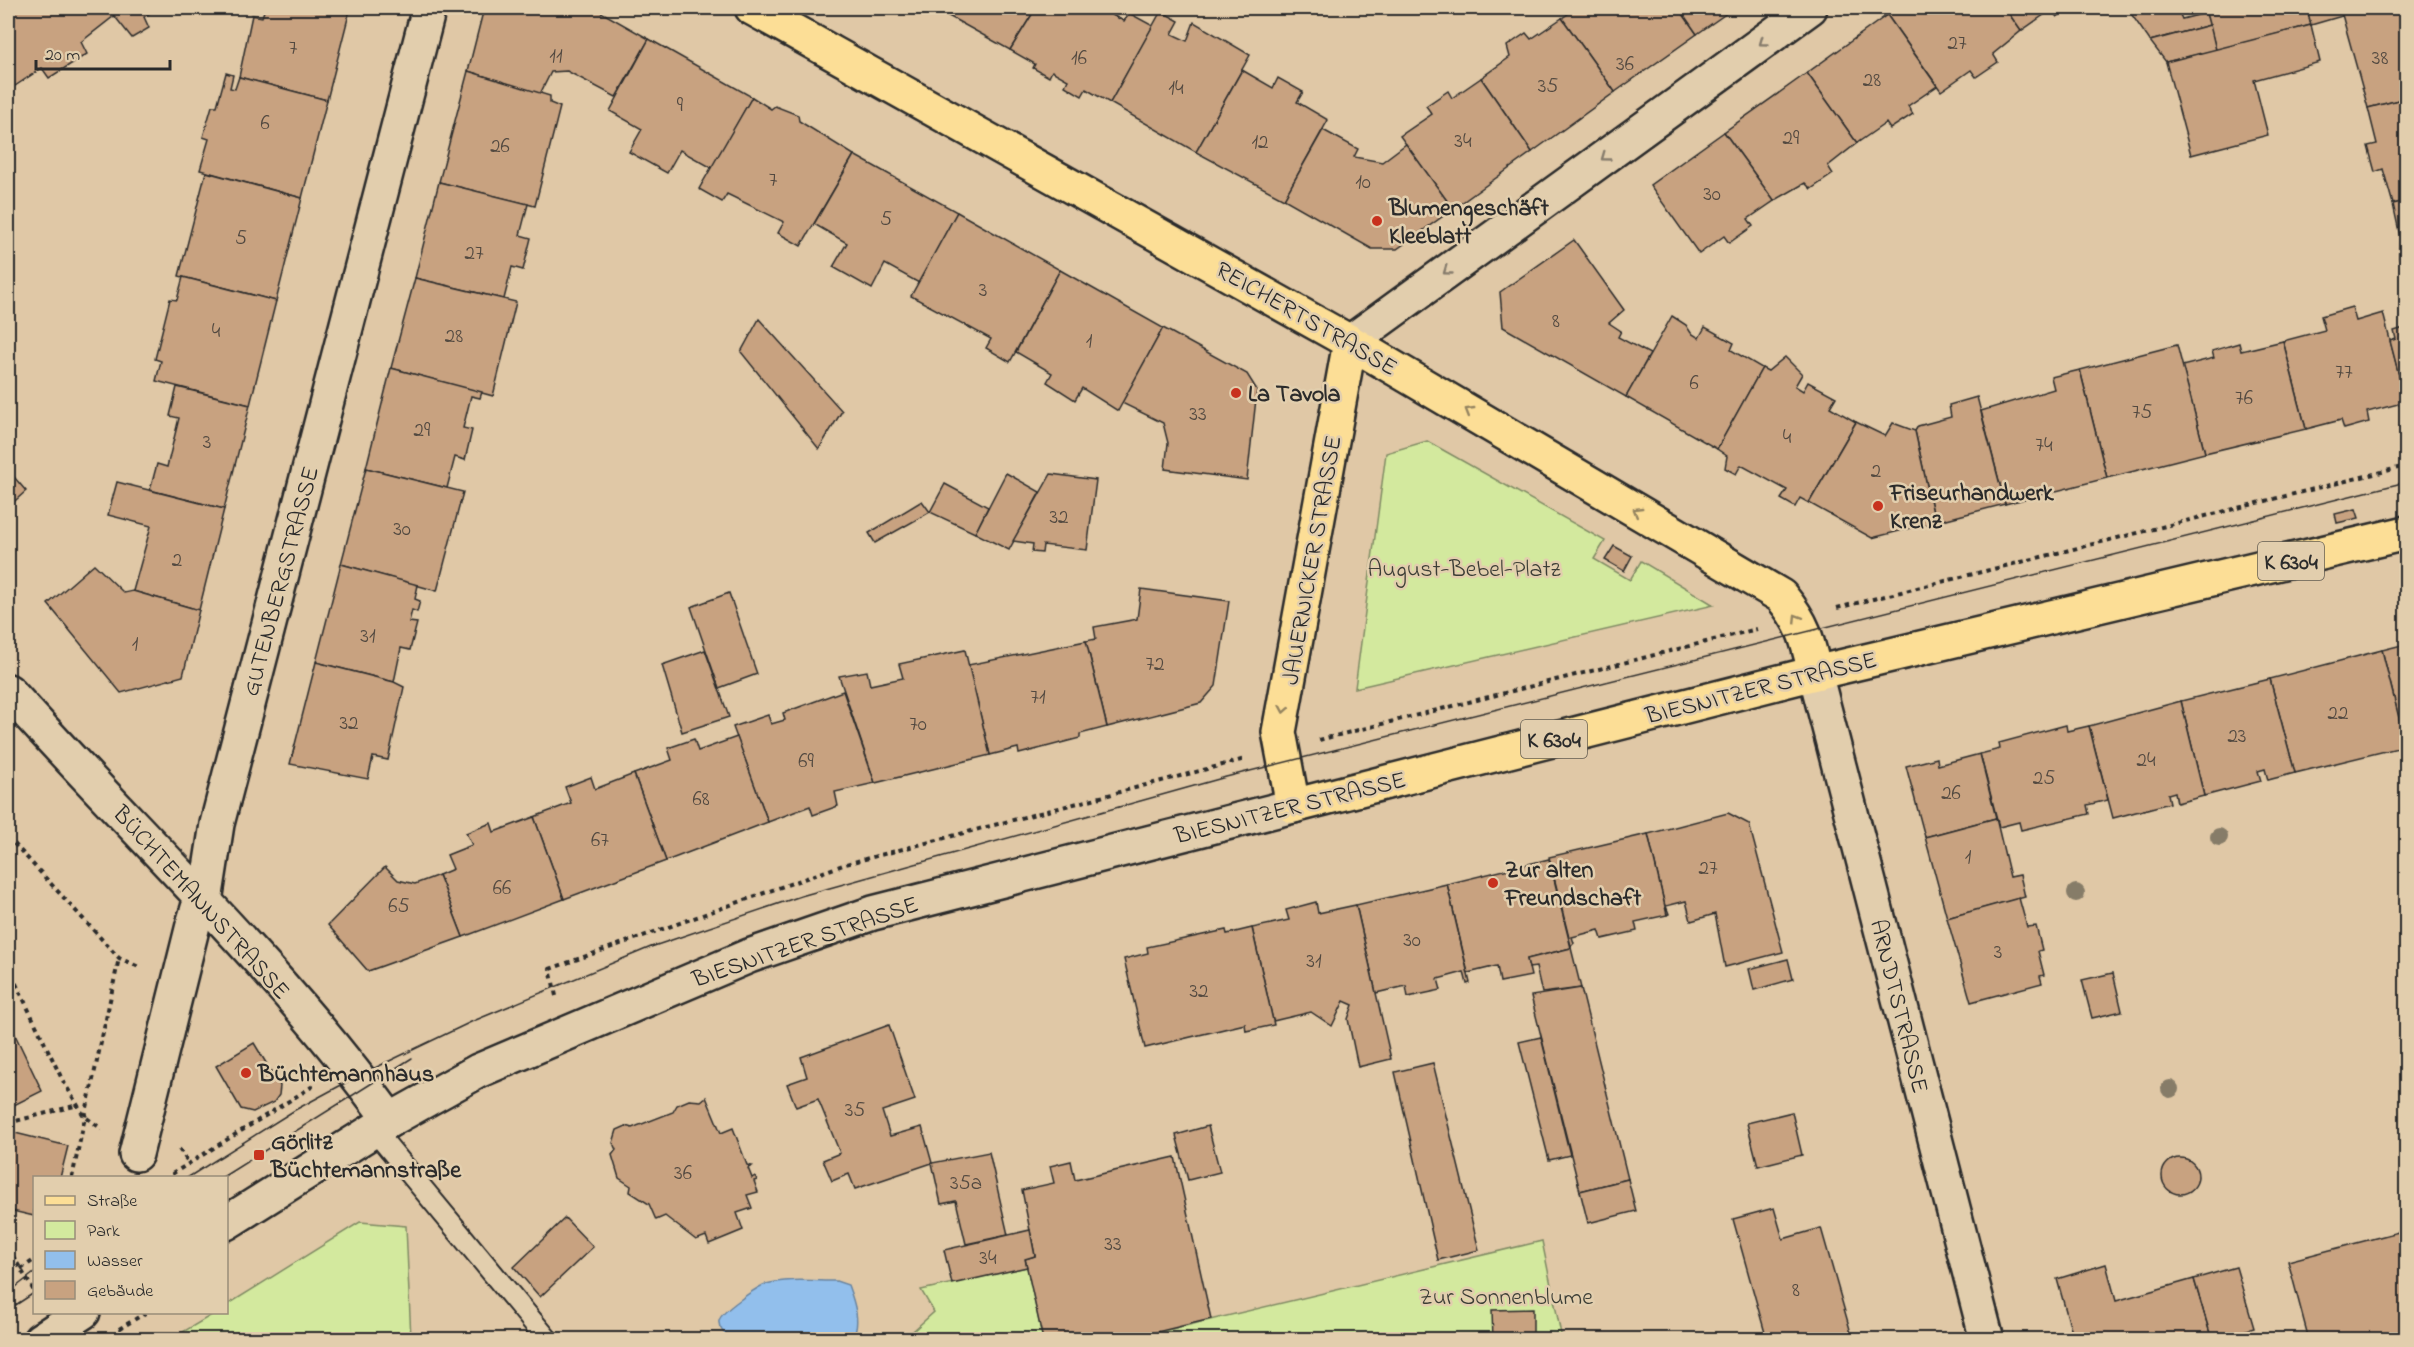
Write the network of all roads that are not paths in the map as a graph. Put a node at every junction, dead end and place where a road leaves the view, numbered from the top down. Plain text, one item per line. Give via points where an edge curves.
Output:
1 (429, 8) edge
2 (752, 8) edge
3 (1810, 8) edge
4 (1350, 342) junction
5 (2406, 533) edge
6 (1815, 673) junction
7 (8, 691) edge
8 (1293, 806) junction
9 (205, 901) junction
10 (382, 1125) junction
11 (136, 1154) dead end
12 (228, 1222) edge
13 (80, 1314) edge
14 (40, 1340) edge
15 (548, 1340) edge
16 (1987, 1340) edge

1 - 9 street, GUTENBERGSTRASSE via 218,824
2 - 4 main road, REICHERTSTRASSE
3 -> 4 street
6 -> 4 main road, REICHERTSTRASSE via 1799,618 1781,596
4 -> 8 main road, JAUERNICKER STRASSE via 1281,721 1281,749
5 - 6 main road, BIESNITZER STRASSE / K 6304
6 - 8 main road, BIESNITZER STRASSE / K 6304
6 - 16 street, ARNDTSTRASSE
7 - 9 street, BÜCHTEMANNSTRASSE
8 - 10 street, BIESNITZER STRASSE / K 6304 via 873,913 783,944 478,1071
9 - 10 street, BÜCHTEMANNSTRASSE via 358,1076
9 - 11 street, GUTENBERGSTRASSE via 194,921
10 - 12 street, BIESNITZER STRASSE / K 6304
10 - 15 lane
13 - 14 street

